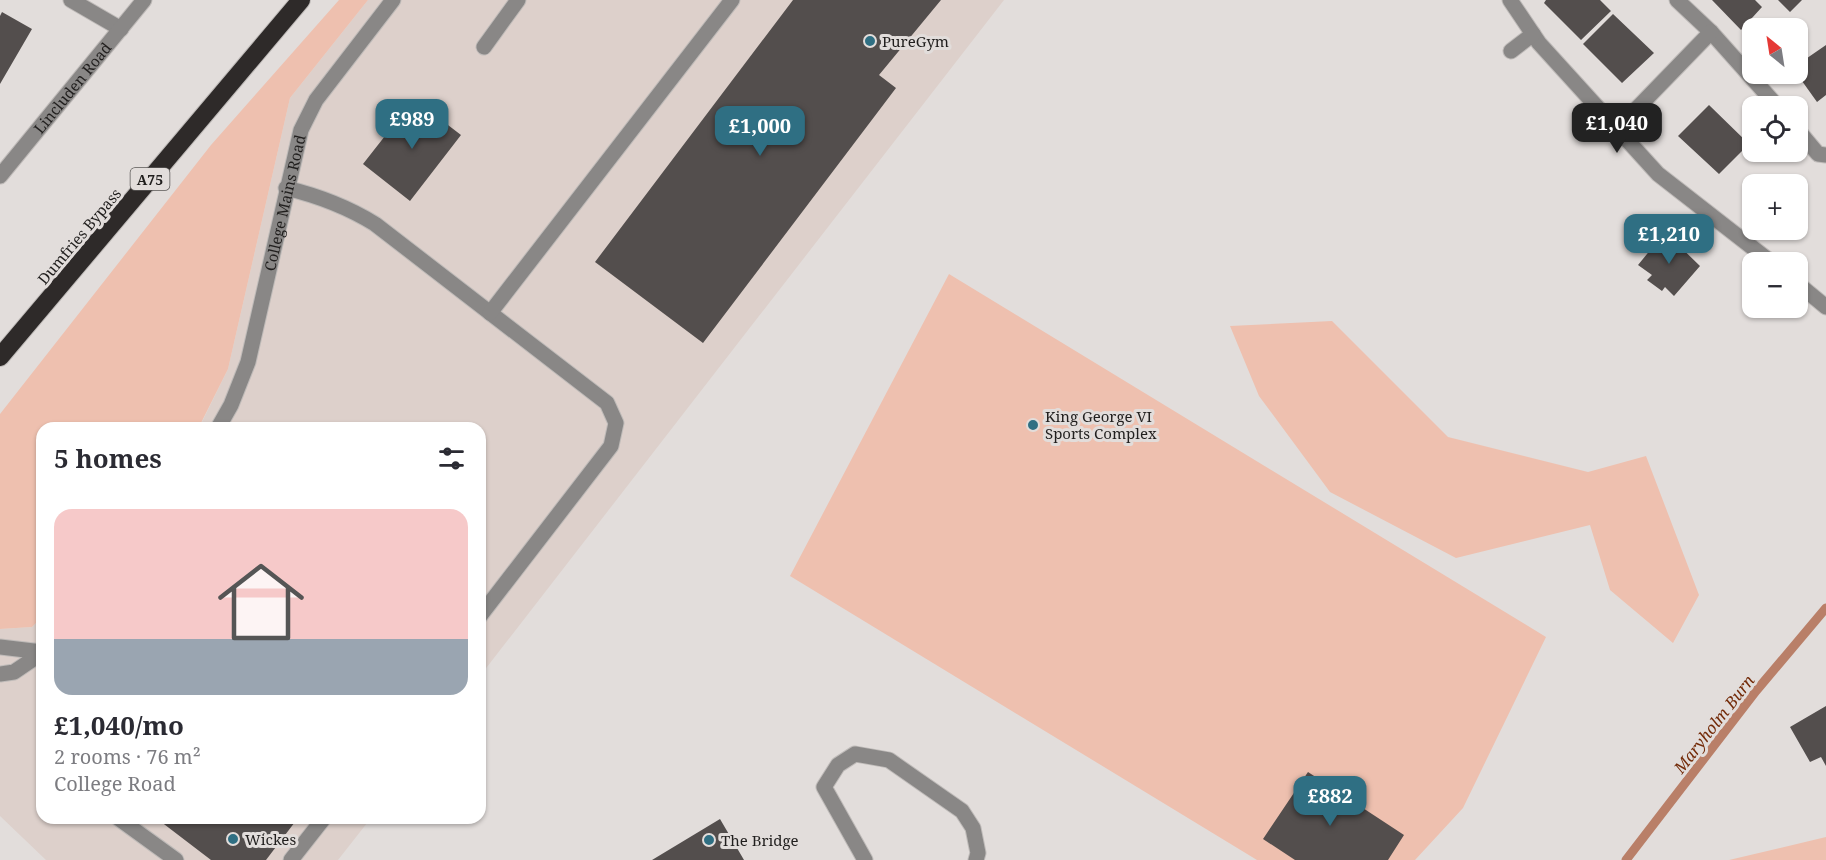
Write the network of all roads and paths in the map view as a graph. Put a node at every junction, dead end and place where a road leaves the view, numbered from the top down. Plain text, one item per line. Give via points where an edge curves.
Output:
1 (70, 0) edge
2 (144, 0) edge
3 (301, 0) edge
4 (393, 0) edge
5 (518, 0) edge
6 (732, 0) edge
7 (1510, 0) edge
8 (1677, 0) edge
9 (121, 28) junction
10 (1711, 32) junction
11 (1533, 34) junction
12 (484, 47) dead end
13 (1511, 51) dead end
14 (1768, 96) edge
15 (1617, 129) junction
16 (1808, 142) edge
17 (1826, 155) edge
18 (0, 176) edge
19 (286, 188) junction
20 (1758, 252) edge
21 (1808, 292) edge
22 (1826, 307) edge
23 (490, 313) junction
24 (0, 357) edge
25 (221, 422) edge
26 (486, 608) edge
27 (0, 647) edge
28 (36, 651) edge
29 (36, 656) edge
30 (0, 674) edge
31 (126, 824) edge
32 (319, 824) edge
33 (176, 860) edge
34 (291, 860) edge
35 (865, 860) edge
36 (976, 860) edge

1 - 9 street
2 - 9 street, Lincluden Road
3 - 24 highway, Dumfries Bypass / A75
4 - 19 street, College Mains Road via 316,100 301,130
5 - 12 street
6 - 23 street
7 - 11 street
8 - 10 street
9 - 18 street, Lincluden Road
10 - 14 street
10 - 15 street
11 - 13 street
11 - 15 street
15 - 20 street via 1658,174
16 - 17 street via 1818,154
19 - 23 street via 349,208
19 - 25 street, College Mains Road via 248,362
21 - 22 street
23 - 26 street via 607,403 616,423 611,446
27 - 28 street
29 - 30 street via 14,672
31 - 33 street
32 - 34 street
35 - 36 street via 824,787 838,765 855,754 889,760 962,811 974,828

